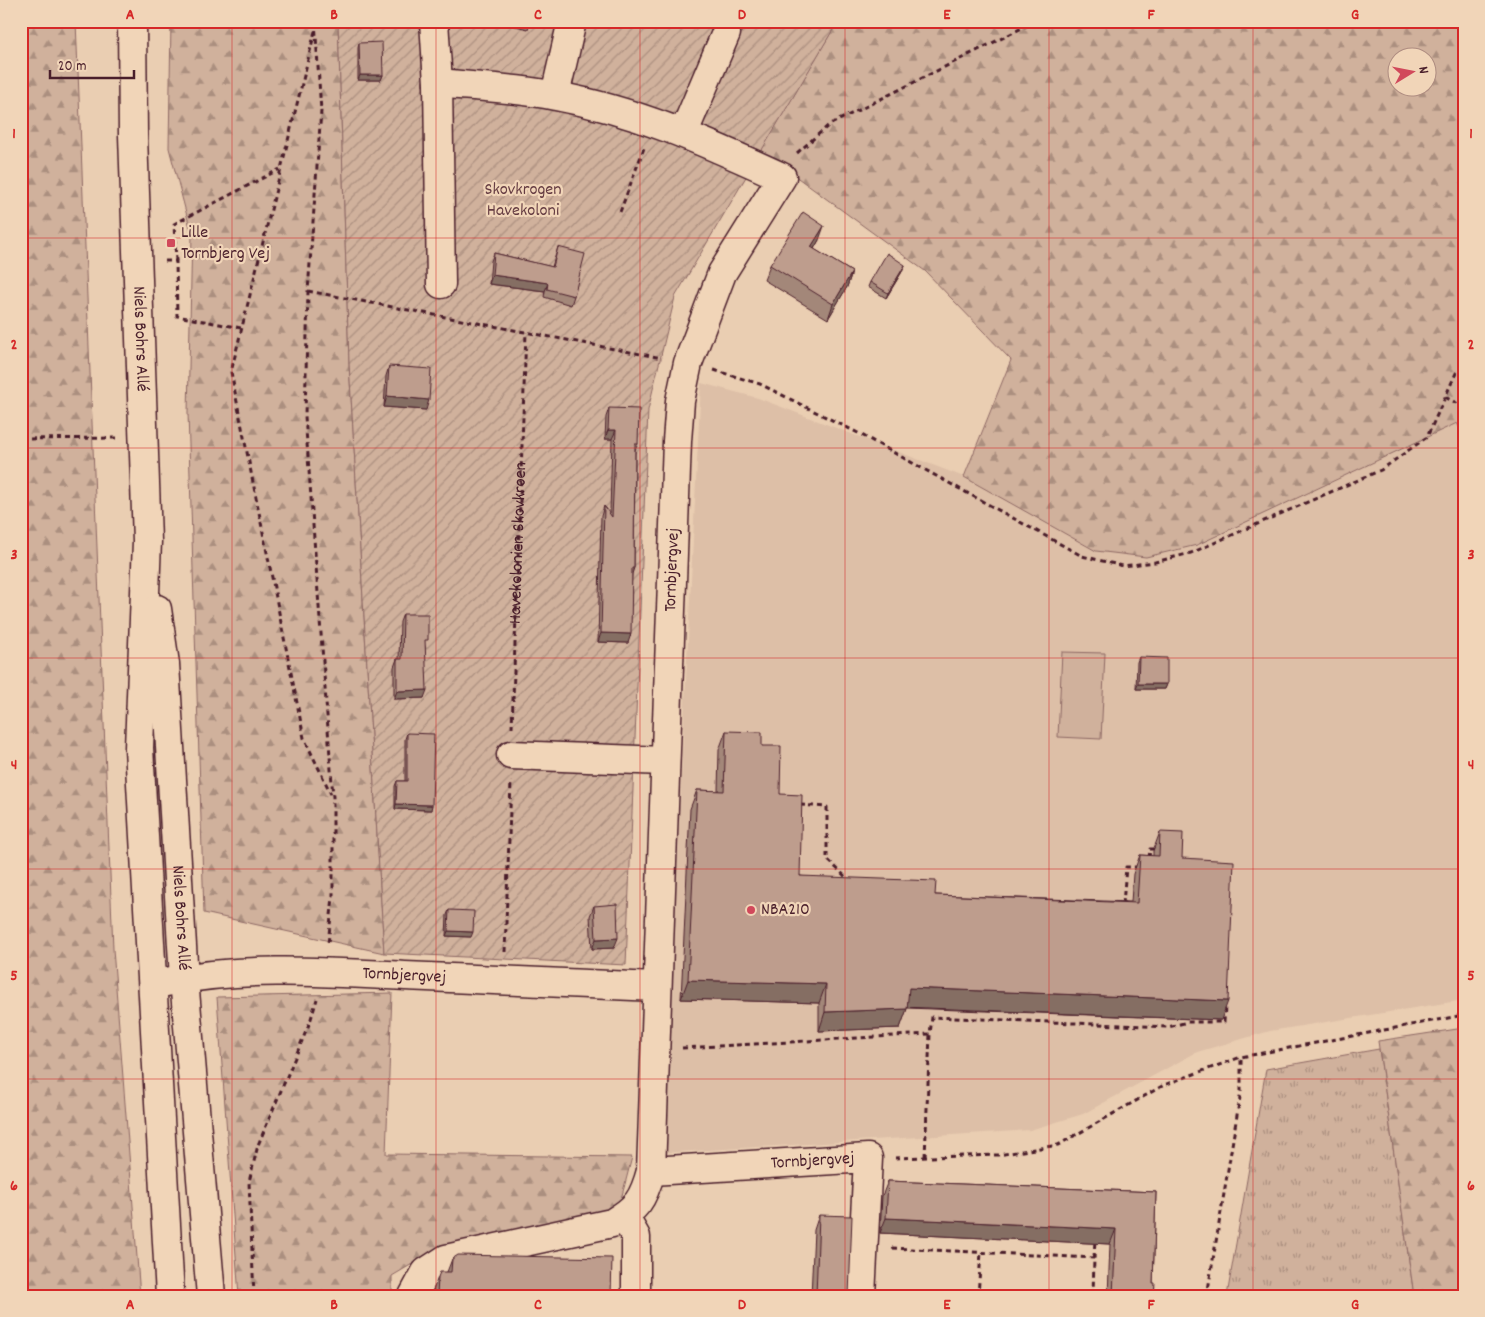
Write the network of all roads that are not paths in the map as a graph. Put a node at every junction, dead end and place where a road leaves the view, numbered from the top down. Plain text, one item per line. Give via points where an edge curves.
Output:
1 (117, 21) edge
2 (132, 21) edge
3 (434, 21) edge
4 (572, 21) edge
5 (726, 33) dead end
6 (438, 82) junction
7 (555, 96) junction
8 (684, 132) junction
9 (132, 135) junction
10 (441, 284) dead end
11 (148, 541) junction
12 (511, 755) road end
13 (664, 761) junction
14 (184, 979) junction
15 (151, 986) junction
16 (656, 988) junction
17 (651, 1171) junction
18 (624, 1216) junction
19 (170, 1296) edge
20 (211, 1296) edge
21 (413, 1296) edge
22 (636, 1296) edge
23 (861, 1296) edge

1 - 9 street, Niels Bohrs Allé
2 - 9 street, Niels Bohrs Allé
3 - 6 street
4 - 7 street
5 - 8 street
6 - 7 street
6 - 10 street
7 - 8 street via 618,110
8 - 13 street, Tornbjergvej via 782,177 722,273 688,363 680,401
9 - 11 street, Niels Bohrs Allé
11 - 14 street, Niels Bohrs Allé via 165,664
11 - 15 street, Niels Bohrs Allé via 139,748
12 - 13 street
13 - 16 street, Tornbjergvej
14 - 15 street, Tornbjergvej
14 - 16 street, Tornbjergvej via 267,972 324,972
14 - 20 street, Niels Bohrs Allé
15 - 19 street, Niels Bohrs Allé
16 - 17 street, Tornbjergvej
17 - 18 street, Tornbjergvej via 644,1195
17 - 23 street, Tornbjergvej via 868,1158
18 - 21 street, Tornbjergvej via 612,1223 446,1259 426,1272
18 - 22 street via 636,1237

